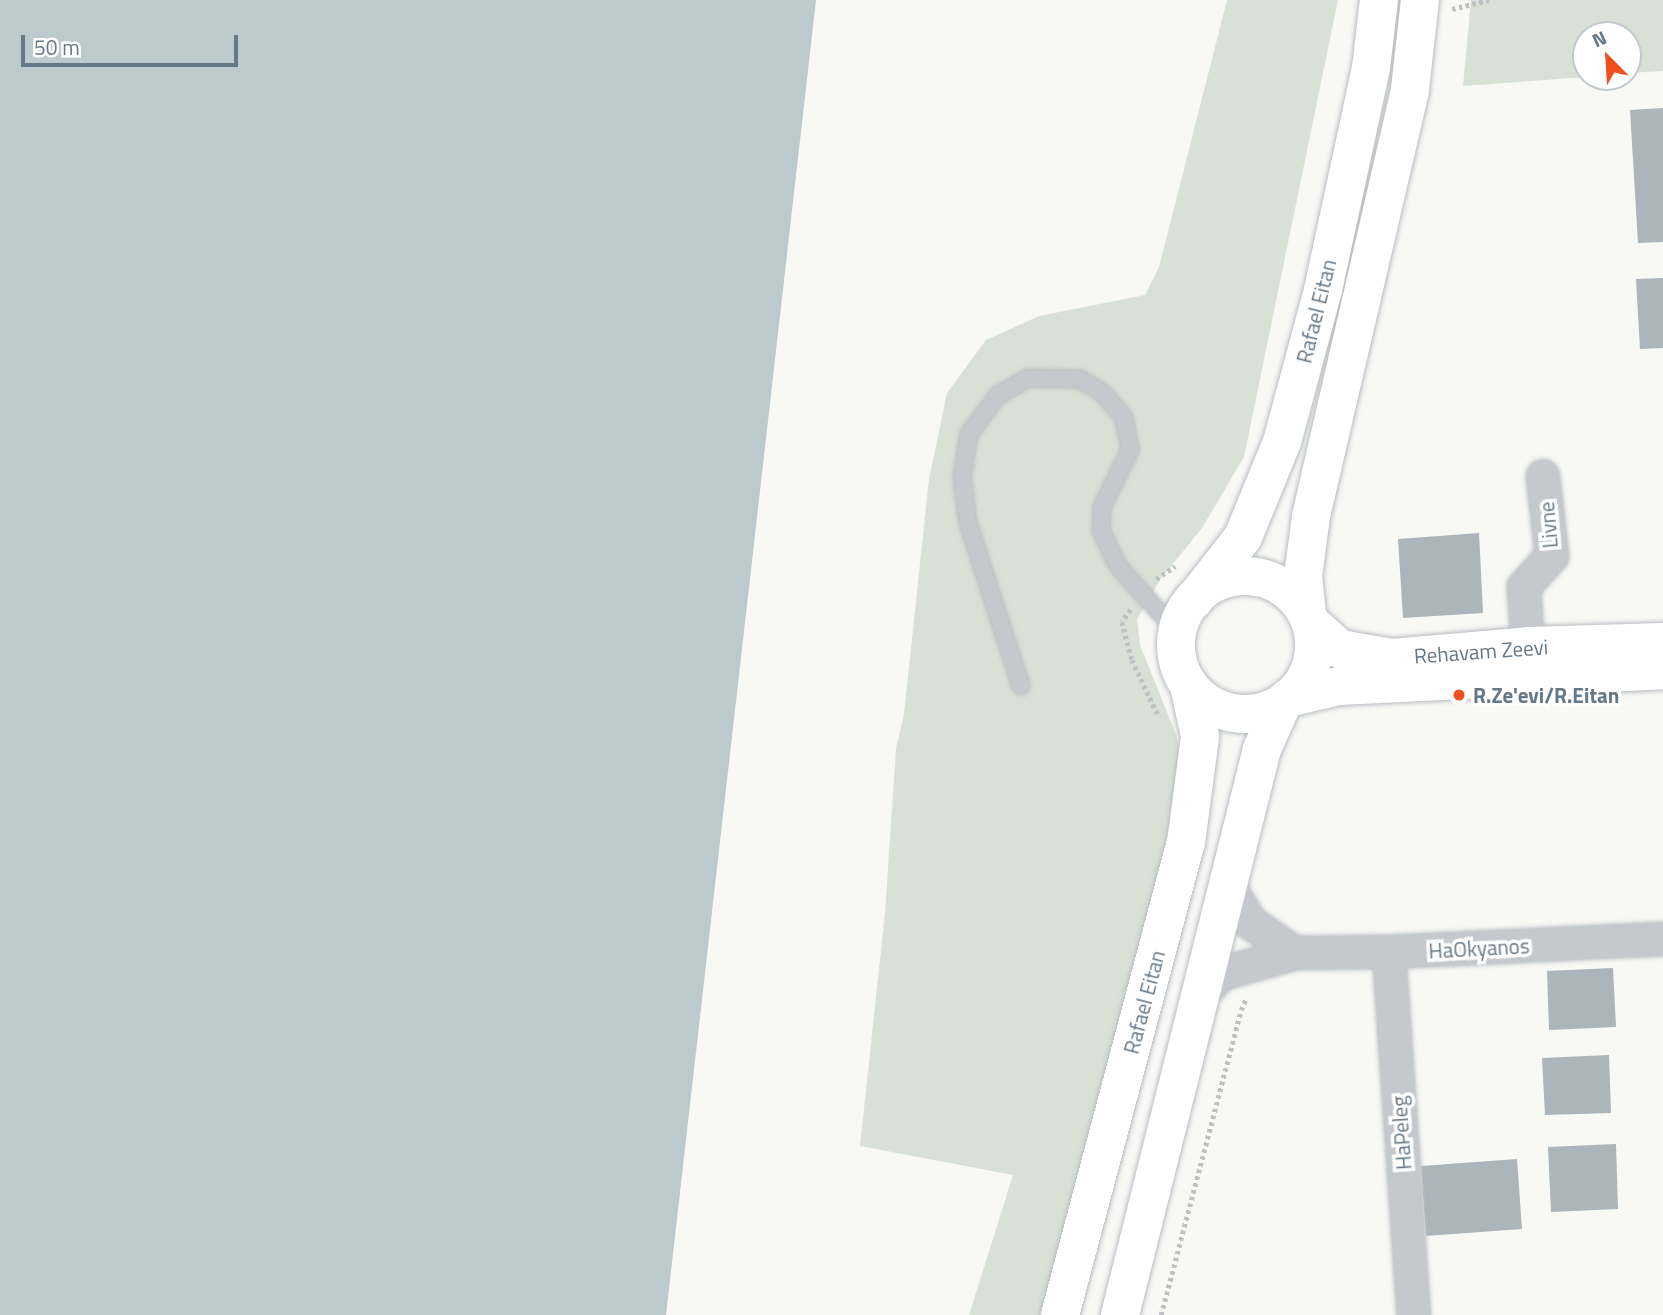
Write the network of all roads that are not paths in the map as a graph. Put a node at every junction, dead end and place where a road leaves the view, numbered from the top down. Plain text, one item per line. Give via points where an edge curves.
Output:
1 (1379, 0) edge
2 (1420, 0) edge
3 (1543, 477) dead end
4 (1186, 616) junction
5 (1309, 618) junction
6 (1663, 642) edge
7 (1528, 646) junction
8 (1663, 670) edge
9 (1189, 685) junction
10 (1021, 686) dead end
11 (1286, 700) junction
12 (1229, 876) junction
13 (1663, 939) edge
14 (1389, 952) junction
15 (1295, 953) junction
16 (1201, 996) junction
17 (1060, 1315) edge
18 (1120, 1315) edge
19 (1414, 1315) edge

1 - 4 street, Rafael Eitan via 1371,68 1323,290 1282,442 1242,537
2 - 5 street, Rafael Eitan via 1409,89 1311,516 1303,577
3 - 7 street, Livne via 1552,556 1524,587
4 - 5 street via 1220,581 1248,576 1281,586
4 - 9 street via 1178,660
4 - 10 lane via 1118,566 1101,531 1102,507 1130,450 1124,418 1104,394 1080,379 1029,378 998,395 969,434 962,477 968,523
5 - 7 street, Rehavam Zeevi via 1340,649 1392,658
5 - 11 street via 1314,647 1309,670
6 - 7 street, Rehavam Zeevi
8 - 11 street, Rehavam Zeevi via 1339,686
9 - 11 street via 1212,706 1234,713 1264,711
9 - 17 street, Rafael Eitan via 1200,736 1186,844
11 - 12 street via 1262,749
12 - 15 street via 1234,895 1251,923
12 - 16 street
13 - 14 street, HaOkyanos
14 - 15 street, HaOkyanos
14 - 19 street, HaPeleg
15 - 16 street, HaOkyanos via 1221,974
16 - 18 street

